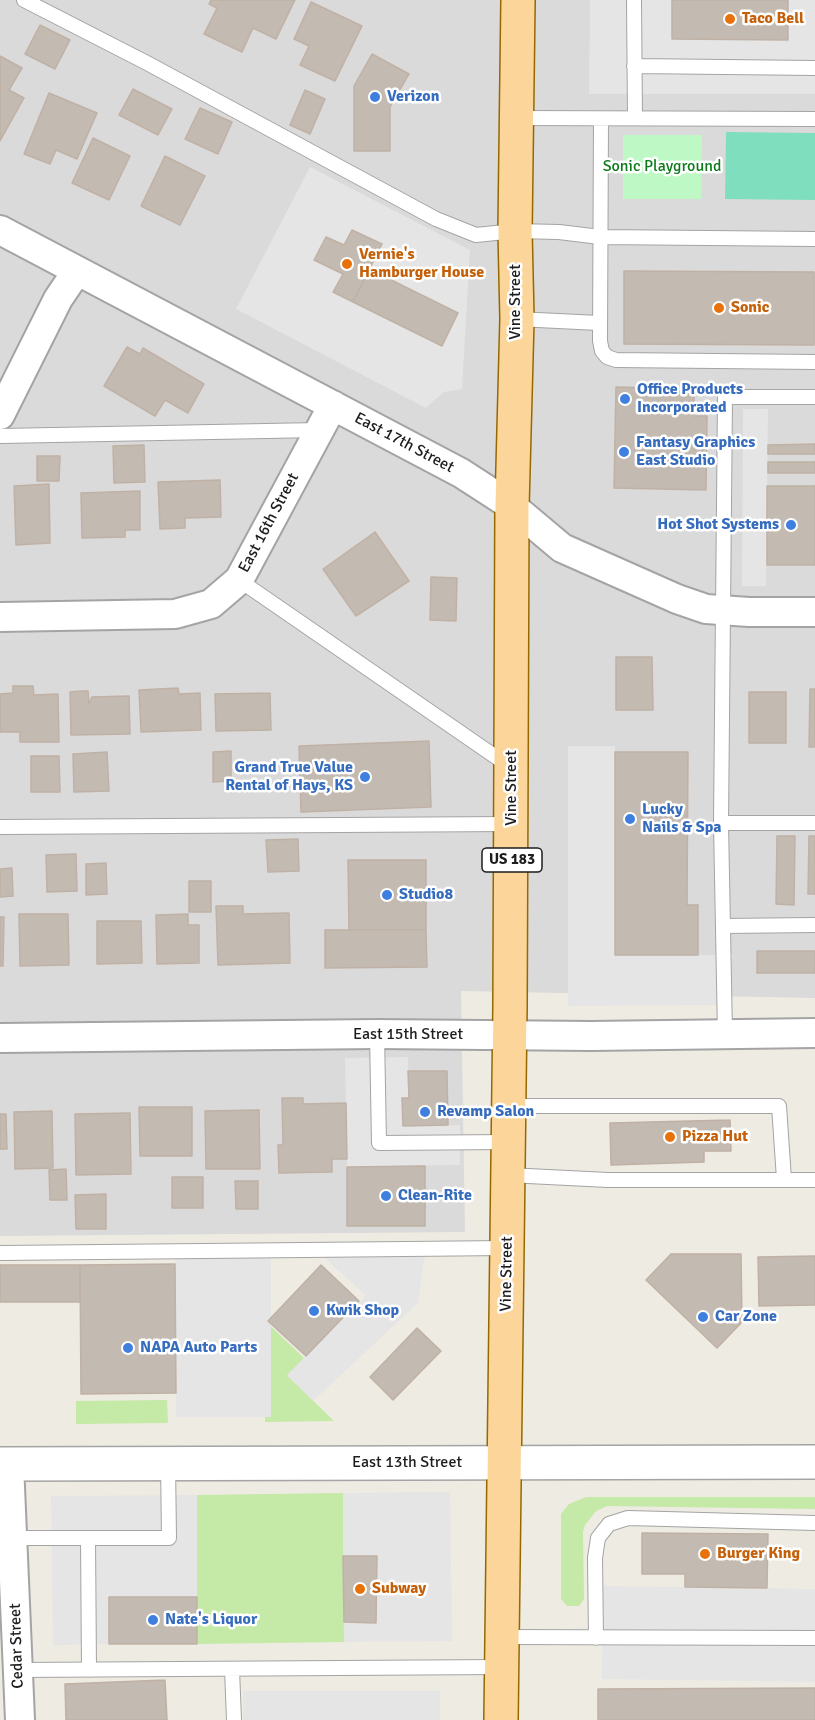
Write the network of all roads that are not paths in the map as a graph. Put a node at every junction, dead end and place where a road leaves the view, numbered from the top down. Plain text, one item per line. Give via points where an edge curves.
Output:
1 (24, 0) edge
2 (518, 0) edge
3 (634, 0) edge
4 (634, 66) junction
5 (815, 68) edge
6 (518, 118) junction
7 (635, 118) junction
8 (601, 119) junction
9 (815, 119) edge
10 (0, 230) edge
11 (515, 231) junction
12 (600, 237) junction
13 (815, 239) edge
14 (77, 271) junction
15 (517, 319) junction
16 (599, 323) junction
17 (815, 362) edge
18 (815, 397) edge
19 (333, 405) junction
20 (0, 415) edge
21 (319, 430) junction
22 (0, 436) edge
23 (512, 506) junction
24 (239, 580) junction
25 (722, 610) junction
26 (815, 612) edge
27 (0, 617) edge
28 (512, 768) junction
29 (721, 823) junction
30 (815, 823) edge
31 (512, 824) junction
32 (0, 827) edge
33 (815, 925) edge
34 (724, 926) junction
35 (815, 1033) edge
36 (377, 1034) junction
37 (509, 1035) junction
38 (725, 1035) junction
39 (0, 1038) edge
40 (509, 1106) junction
41 (508, 1142) junction
42 (508, 1175) junction
43 (784, 1179) junction
44 (815, 1180) edge
45 (507, 1248) junction
46 (0, 1253) edge
47 (505, 1462) junction
48 (815, 1462) edge
49 (5, 1464) edge
50 (168, 1464) junction
51 (815, 1523) edge
52 (12, 1538) junction
53 (88, 1538) junction
54 (596, 1638) junction
55 (815, 1638) edge
56 (502, 1652) junction
57 (232, 1669) junction
58 (18, 1670) junction
59 (89, 1670) junction
60 (20, 1720) edge
61 (234, 1720) edge
62 (501, 1720) edge

1 - 11 lane via 436,219 476,235
2 - 6 main road, Vine Street / US 183
3 - 4 lane
4 - 5 lane
4 - 7 lane
6 - 8 lane
6 - 11 main road, Vine Street / US 183
7 - 8 lane
7 - 9 lane
8 - 12 lane
10 - 14 street, East 17th Street
11 - 12 lane
11 - 15 main road, Vine Street / US 183
12 - 13 lane
12 - 16 lane
14 - 19 street, East 17th Street
14 - 20 street via 58,299
15 - 16 lane
15 - 23 main road, Vine Street / US 183
16 - 17 lane via 602,351 616,360
18 - 25 lane via 725,397
19 - 21 street, East 16th Street
19 - 23 street, East 17th Street via 461,473
21 - 22 lane
21 - 24 street, East 16th Street
23 - 25 street, East 17th Street via 562,548 677,599
23 - 28 main road, Vine Street / US 183
24 - 27 street, East 16th Street via 211,604 175,614
24 - 28 lane
25 - 26 street, East 17th Street
25 - 29 lane
28 - 31 main road, Vine Street / US 183
29 - 30 lane
29 - 34 lane
31 - 32 lane
31 - 37 main road, Vine Street / US 183
33 - 34 lane
34 - 38 lane
35 - 38 street, East 15th Street
36 - 37 street, East 15th Street
36 - 39 street, East 15th Street
36 - 41 lane via 380,1143
37 - 38 street, East 15th Street
37 - 40 main road, Vine Street / US 183
40 - 41 main road, Vine Street / US 183
40 - 43 lane via 779,1106
41 - 42 main road, Vine Street / US 183
42 - 43 lane via 608,1180
42 - 45 main road, Vine Street / US 183
43 - 44 lane
45 - 46 lane
45 - 47 main road, Vine Street / US 183
47 - 48 street, East 13th Street
47 - 50 street, East 13th Street
47 - 56 main road, Vine Street / US 183
49 - 50 street, East 13th Street
49 - 52 street, Cedar Street
50 - 53 lane via 170,1538
51 - 54 lane via 628,1518 609,1524 597,1538
52 - 53 lane
52 - 58 street, Cedar Street
53 - 59 lane
54 - 55 lane
54 - 56 lane
56 - 57 lane
56 - 62 main road, Vine Street / US 183
57 - 59 lane
57 - 61 lane
58 - 59 lane
58 - 60 street, Cedar Street

